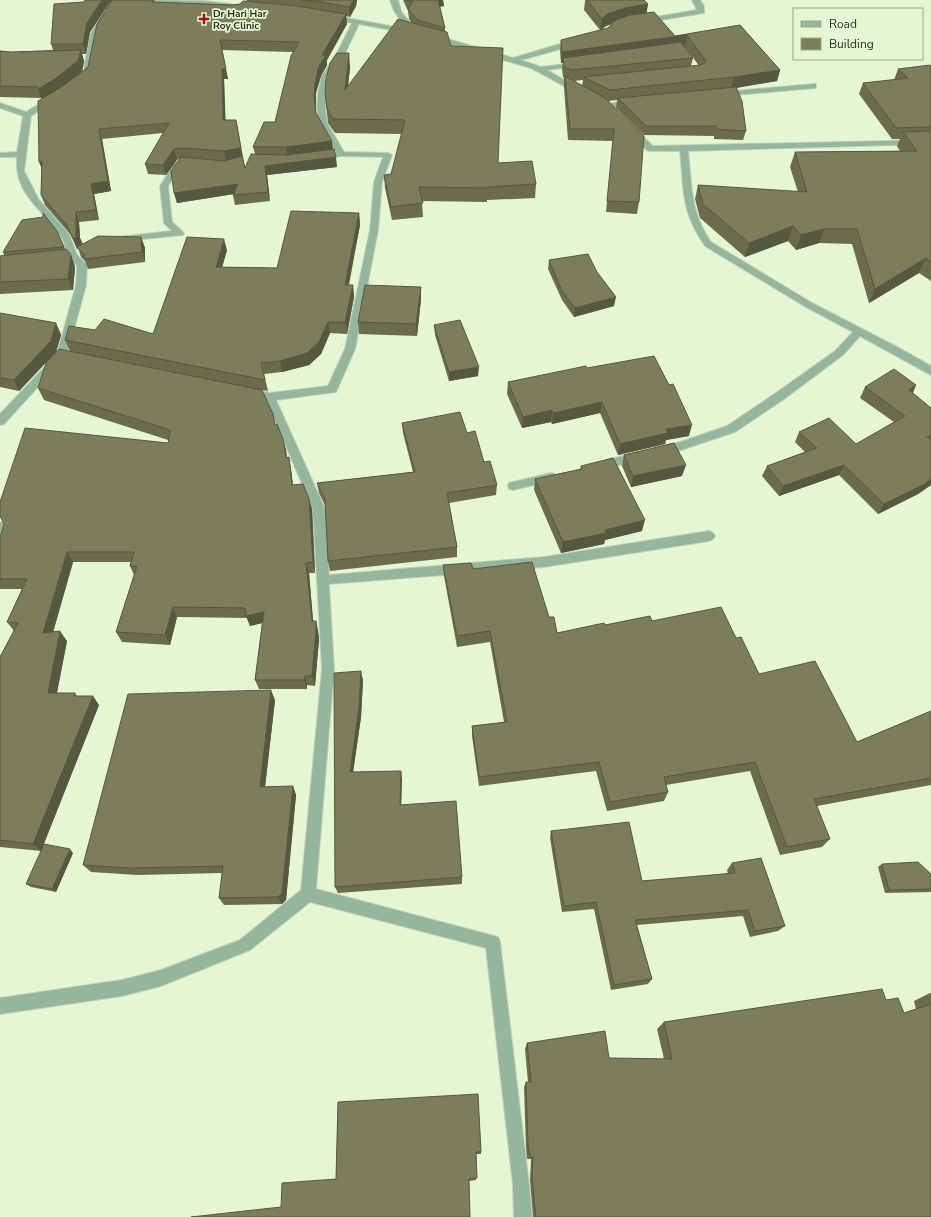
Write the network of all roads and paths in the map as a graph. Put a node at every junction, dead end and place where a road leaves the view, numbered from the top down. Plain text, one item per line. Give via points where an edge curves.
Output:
1 (394, 0) edge
2 (696, 0) edge
3 (137, 2) edge
4 (235, 6) edge
5 (109, 10) edge
6 (325, 15) edge
7 (356, 22) junction
8 (634, 22) edge
9 (421, 34) junction
10 (587, 39) edge
11 (513, 60) junction
12 (585, 64) edge
13 (539, 69) junction
14 (87, 74) edge
15 (584, 84) edge
16 (570, 85) junction
17 (813, 86) dead end
18 (715, 94) edge
19 (57, 96) edge
20 (588, 96) edge
21 (642, 100) edge
22 (0, 105) edge
23 (606, 107) edge
24 (27, 115) junction
25 (629, 128) edge
26 (931, 142) edge
27 (684, 148) junction
28 (21, 154) junction
29 (341, 154) junction
30 (0, 155) edge
31 (311, 158) edge
32 (193, 163) edge
33 (106, 241) edge
34 (860, 331) junction
35 (62, 355) junction
36 (78, 358) edge
37 (931, 371) edge
38 (239, 390) edge
39 (270, 397) junction
40 (0, 421) edge
41 (590, 468) edge
42 (559, 475) edge
43 (513, 486) dead end
44 (0, 526) edge
45 (709, 536) dead end
46 (0, 550) edge
47 (324, 580) junction
48 (308, 894) junction
49 (0, 1006) edge
50 (522, 1217) edge

1 - 9 street via 398,11
2 - 8 street via 701,11
3 - 4 street
5 - 14 street via 95,33 86,57
6 - 7 street
7 - 9 street
7 - 29 street via 326,76 322,93 323,123
9 - 11 street
10 - 11 street
11 - 13 street
12 - 13 street
13 - 16 street
15 - 16 street
16 - 20 street
17 - 18 street
19 - 24 street
21 - 23 street
22 - 24 street
24 - 28 street
25 - 27 street via 651,149
26 - 27 street
27 - 34 street via 689,208 698,230 708,244 809,305
28 - 30 street
28 - 35 street via 20,171 26,185 35,201 66,236 72,255 82,265 81,285
29 - 31 street
29 - 39 street via 388,155 378,182 374,230 350,349 332,389
32 - 33 street via 180,163 164,186 168,222 180,233
34 - 37 street
34 - 41 street via 839,353 731,429 681,446
35 - 36 street
35 - 40 street
38 - 39 street
39 - 47 street via 319,509
42 - 43 street
44 - 46 street via 4,534
45 - 47 street via 544,562
47 - 48 street via 328,669
48 - 49 street via 245,945 161,978 122,988
48 - 50 street via 493,942 521,1185

